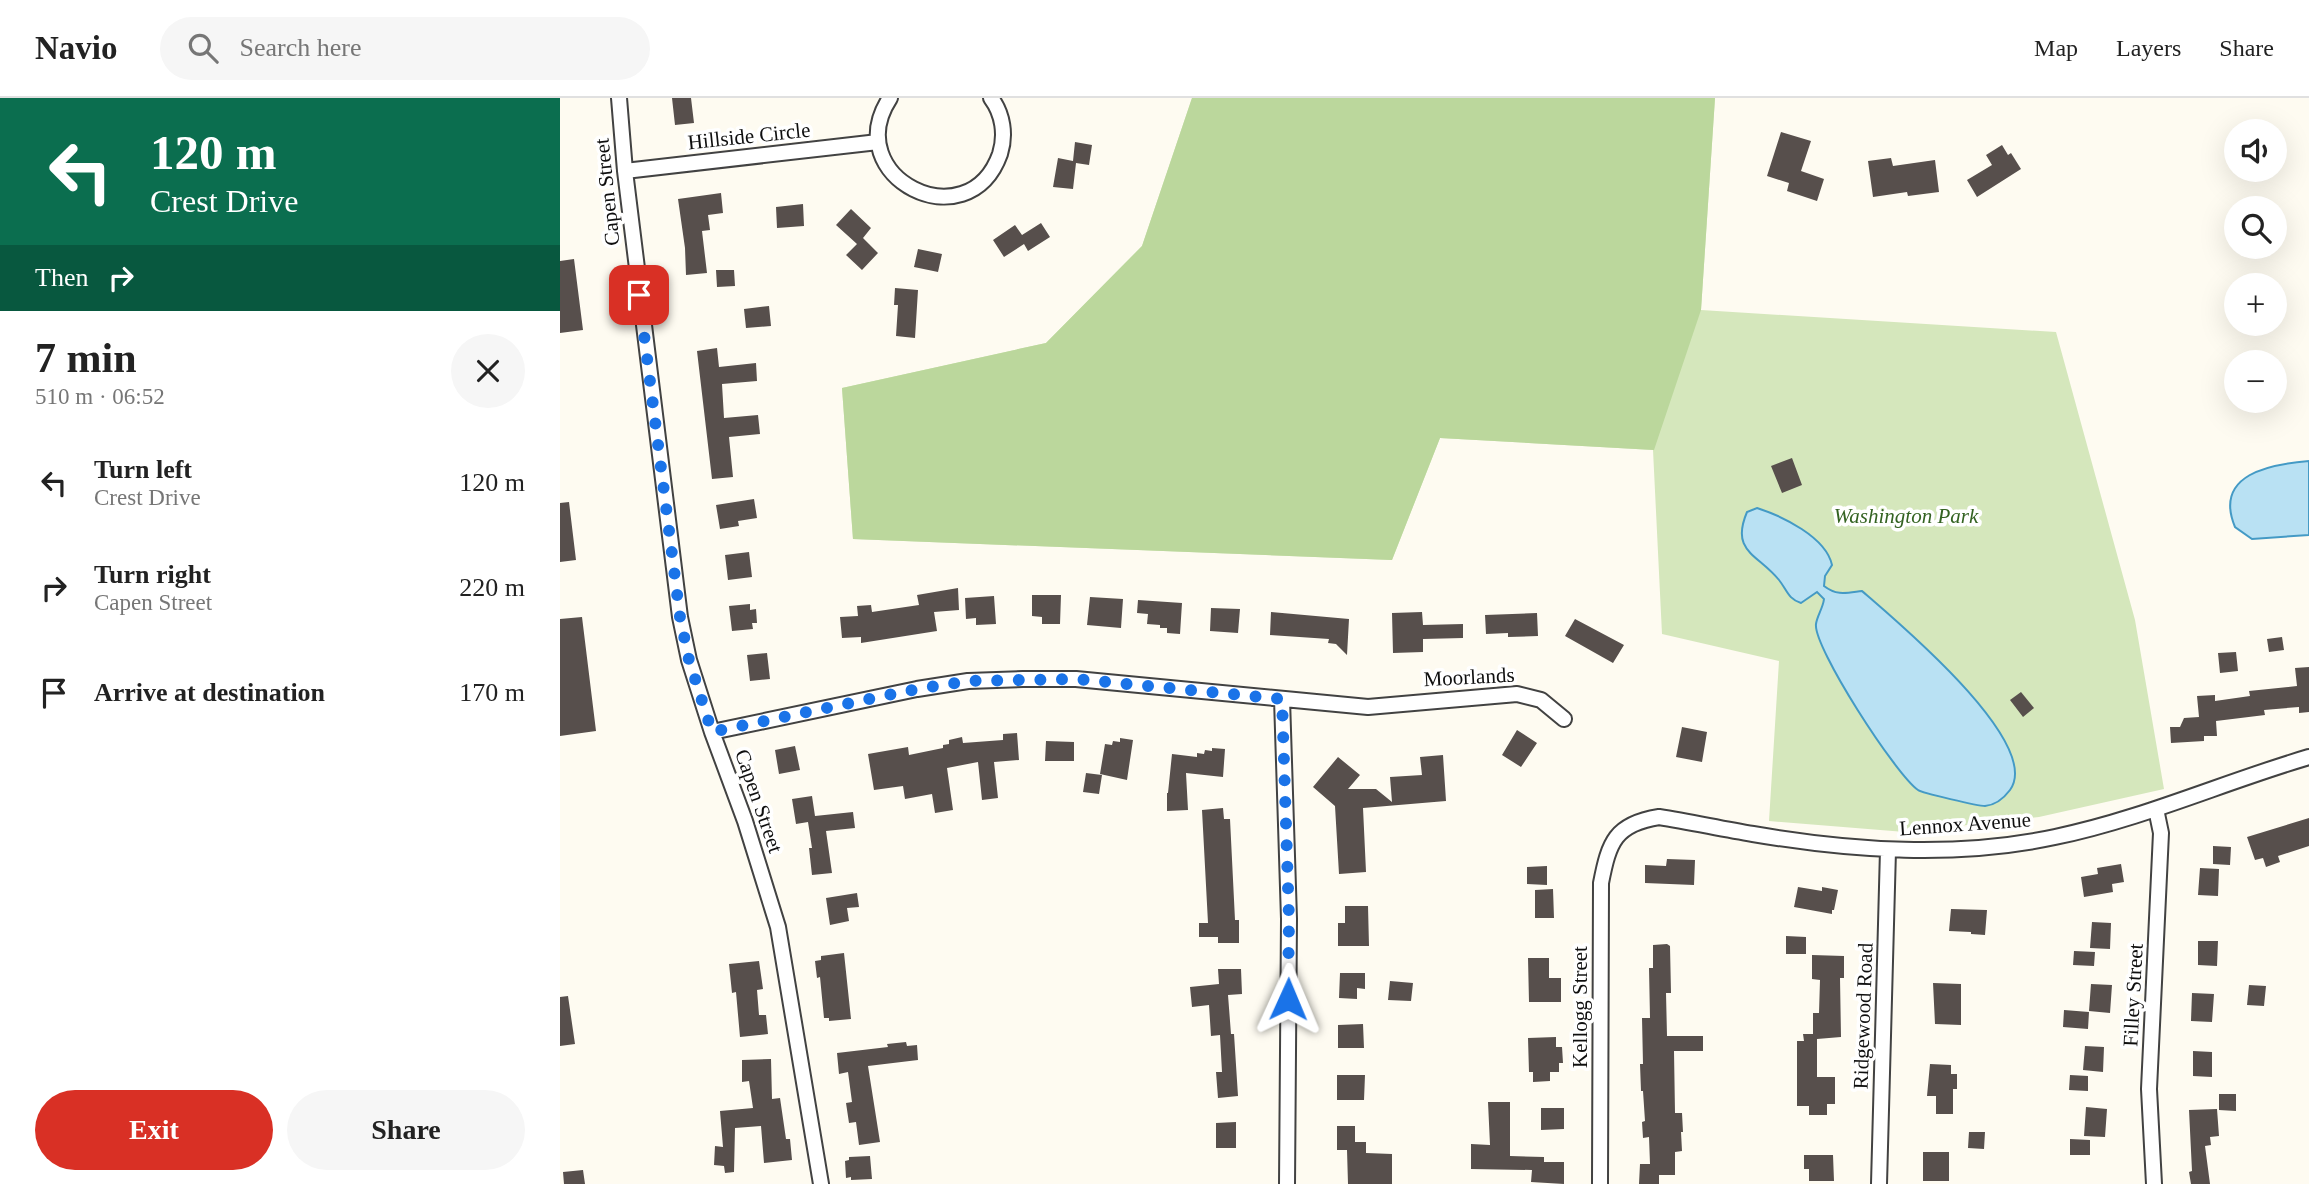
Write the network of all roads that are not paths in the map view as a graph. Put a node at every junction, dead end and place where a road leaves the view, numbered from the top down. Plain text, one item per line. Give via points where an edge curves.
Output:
1 (620, 98) edge
2 (890, 98) edge
3 (991, 98) edge
4 (878, 142) junction
5 (625, 171) junction
6 (1282, 699) junction
7 (1564, 719) dead end
8 (712, 732) junction
9 (2309, 757) edge
10 (2156, 809) junction
11 (1618, 833) joint
12 (1888, 850) junction
13 (821, 1184) edge
14 (1287, 1184) edge
15 (1600, 1184) edge
16 (1879, 1184) edge
17 (2154, 1184) edge

1 - 5 street, Capen Street
2 - 4 street via 879,120
3 - 4 street via 1003,126 1002,146 984,180 967,191 949,197 911,190 884,161
4 - 5 street, Hillside Circle
5 - 8 street, Capen Street via 680,617
6 - 7 street, Moorlands via 1368,707 1517,694 1541,700
6 - 8 street, Moorlands via 1076,679 968,681
6 - 14 street via 1289,919
8 - 13 street, Capen Street via 778,927
9 - 10 street, Lennox Avenue
10 - 12 street, Lennox Avenue via 2022,843
10 - 17 street, Filley Street via 2161,833 2150,1089
11 - 12 street, Lennox Avenue via 1637,821 1659,817 1810,843
11 - 15 street, Kellogg Street via 1606,855 1601,883
12 - 16 street, Ridgewood Road

